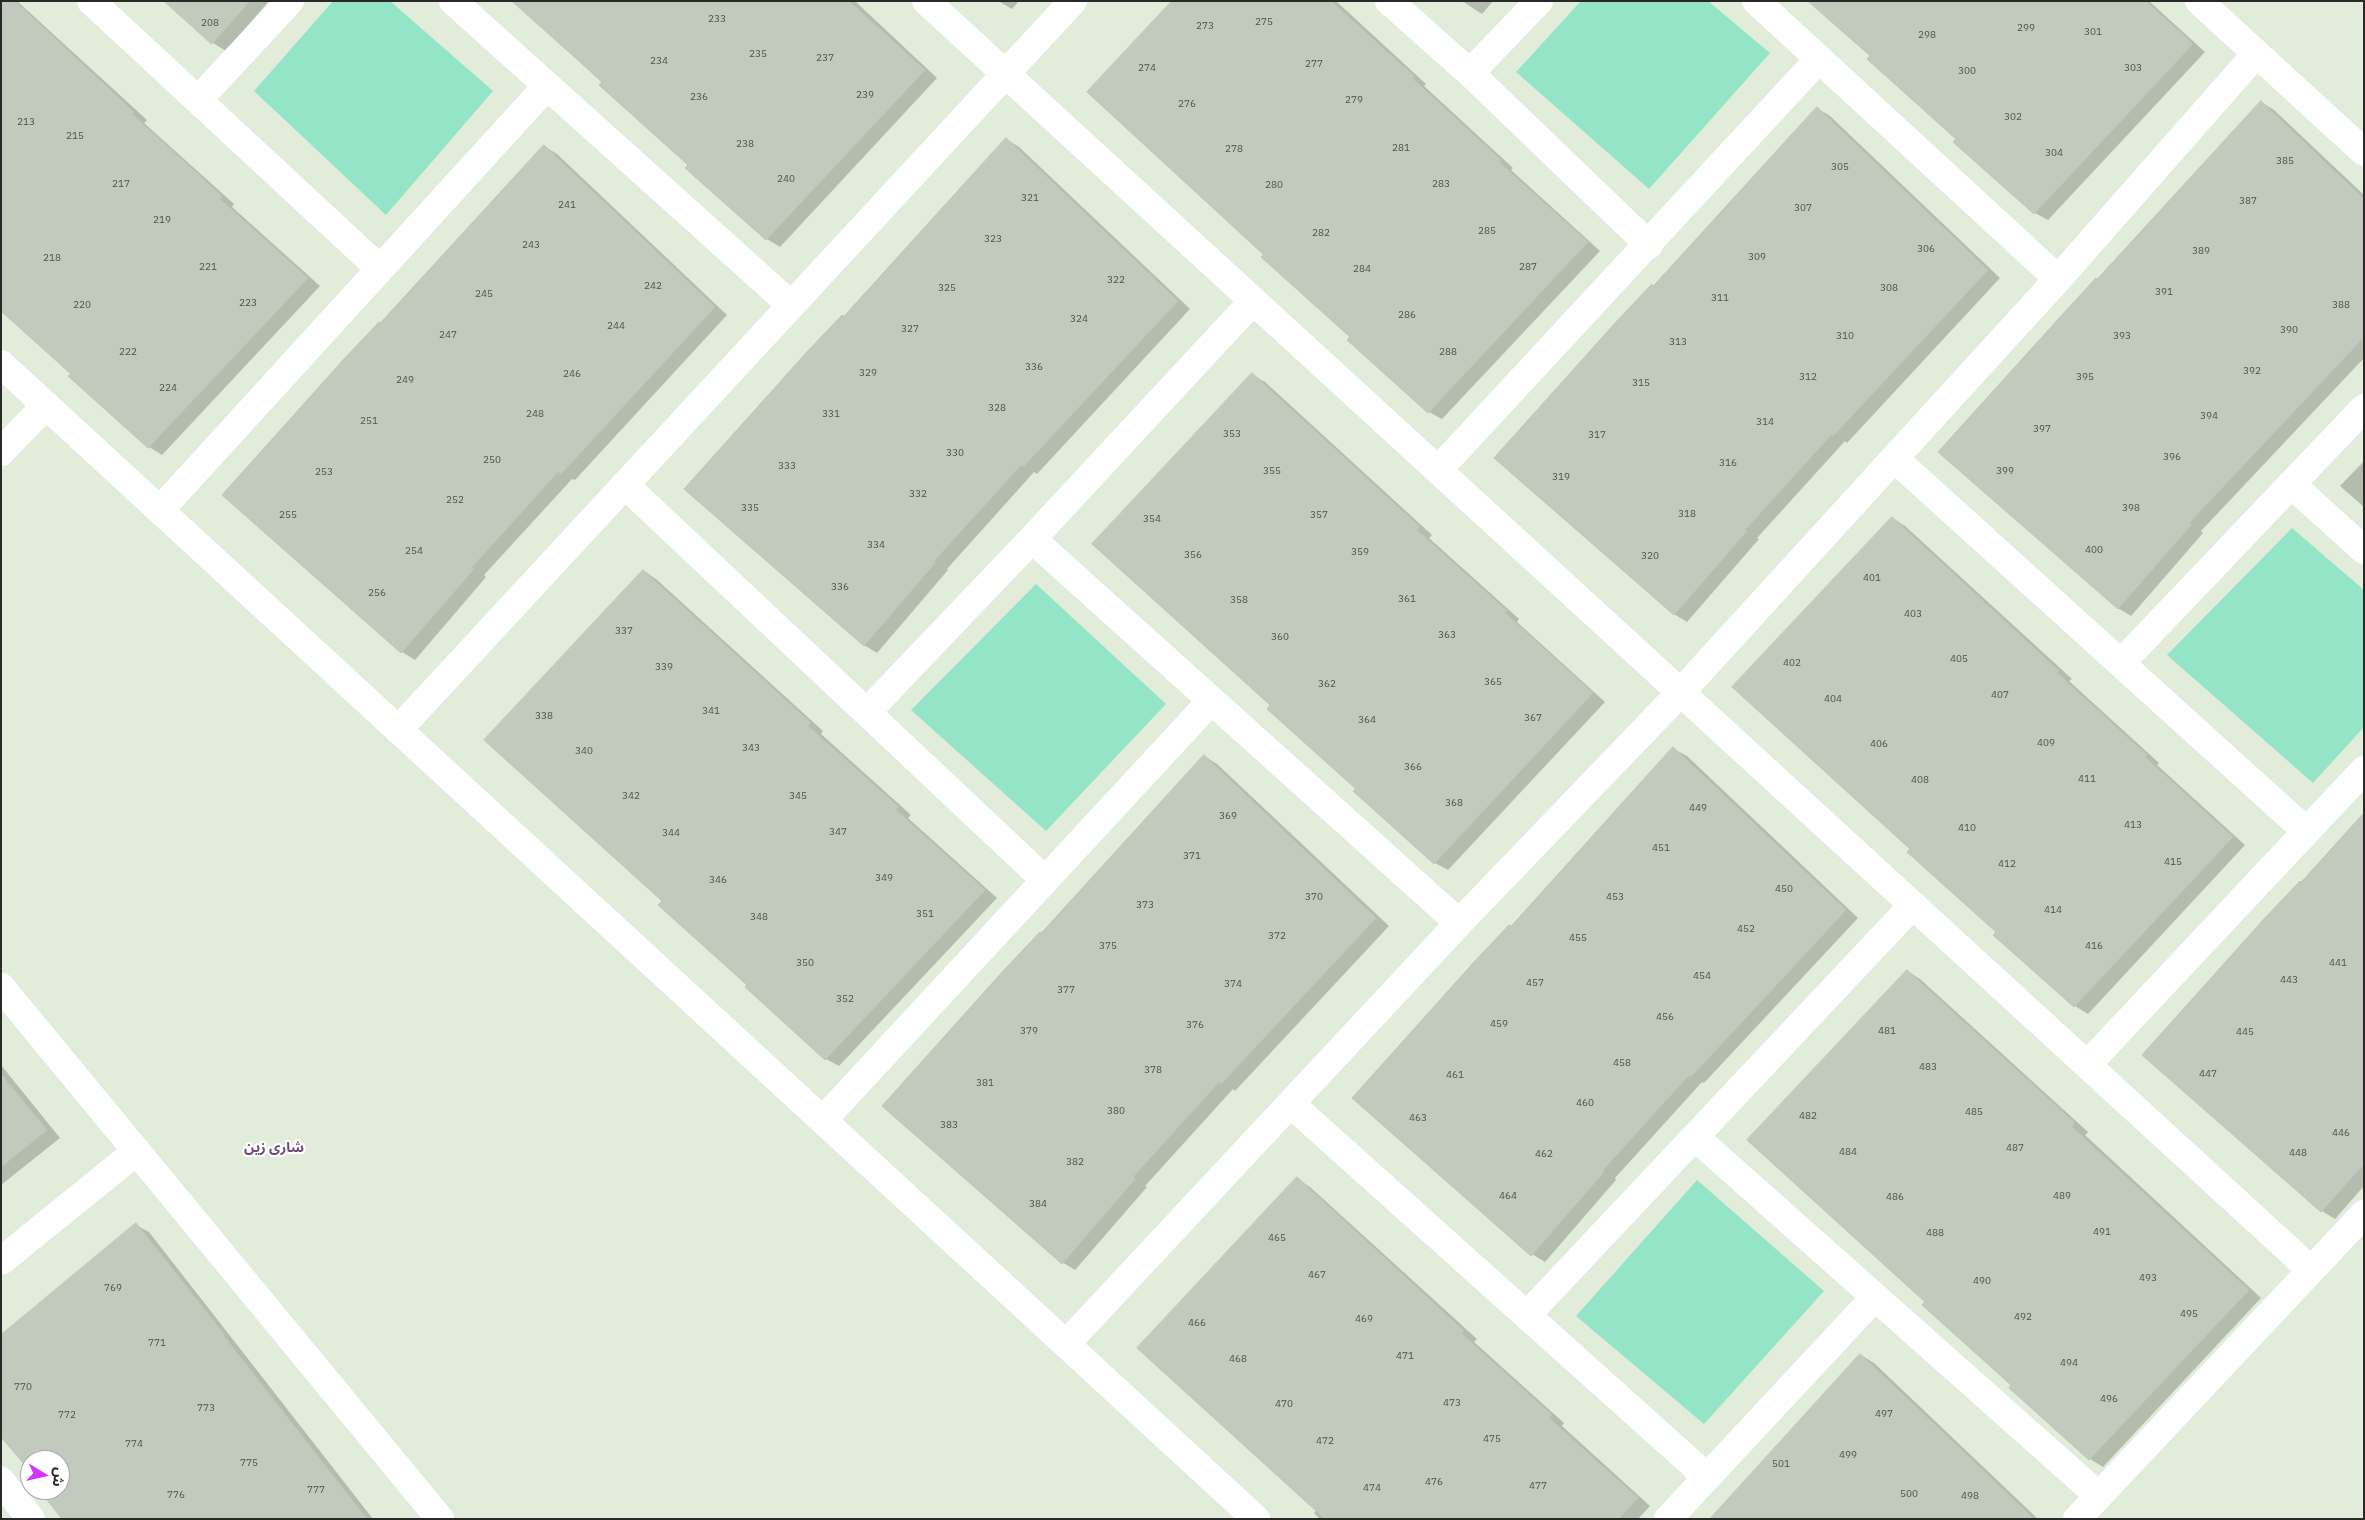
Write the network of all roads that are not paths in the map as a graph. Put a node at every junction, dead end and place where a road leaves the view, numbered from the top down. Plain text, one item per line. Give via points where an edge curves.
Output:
1 (91, 1) edge
2 (290, 1) edge
3 (453, 1) edge
4 (926, 1) edge
5 (1072, 1) edge
6 (1389, 1) edge
7 (1539, 1) edge
8 (1756, 1) edge
9 (2199, 1) edge
10 (2256, 54) junction
11 (1820, 59) junction
12 (1470, 73) junction
13 (1005, 74) junction
14 (548, 86) junction
15 (198, 100) junction
16 (2364, 152) edge
17 (1649, 245) junction
18 (380, 269) junction
19 (2058, 279) junction
20 (1253, 301) junction
21 (791, 305) junction
22 (1, 364) edge
23 (46, 405) junction
24 (2364, 408) edge
25 (1, 452) edge
26 (1895, 459) junction
27 (1438, 470) junction
28 (625, 484) junction
29 (2291, 484) junction
30 (160, 510) junction
31 (1032, 539) junction
32 (2364, 550) edge
33 (2121, 663) junction
34 (1680, 693) junction
35 (1211, 701) junction
36 (867, 712) junction
37 (398, 730) junction
38 (2364, 770) edge
39 (2306, 831) junction
40 (1045, 880) junction
41 (1912, 905) junction
42 (1459, 923) junction
43 (1, 988) edge
44 (2087, 1065) junction
45 (1292, 1105) junction
46 (823, 1120) junction
47 (1695, 1137) junction
48 (137, 1152) junction
49 (2364, 1214) edge
50 (1, 1261) edge
51 (2311, 1270) junction
52 (1875, 1298) junction
53 (1527, 1315) junction
54 (1066, 1344) junction
55 (1707, 1477) junction
56 (1, 1482) edge
57 (2099, 1496) junction
58 (31, 1519) edge
59 (440, 1519) edge
60 (1256, 1519) edge
61 (1668, 1519) edge
62 (2078, 1519) edge

1 - 15 street
2 - 15 street
3 - 14 street
4 - 13 street
5 - 13 street
6 - 12 street
7 - 12 street
8 - 11 street
9 - 10 street
10 - 16 street
10 - 19 street
11 - 17 street
11 - 19 street
12 - 17 street
13 - 20 street
13 - 21 street
14 - 18 street
14 - 21 street
15 - 18 street
17 - 27 street
18 - 30 street
19 - 26 street
20 - 27 street
20 - 31 street
21 - 28 street
22 - 23 street
23 - 25 street
23 - 30 street
24 - 29 street
26 - 33 street
26 - 34 street
27 - 34 street
28 - 36 street
28 - 37 street
29 - 32 street
29 - 33 street
30 - 37 street
31 - 35 street
31 - 36 street
33 - 39 street
34 - 41 street
34 - 42 street
35 - 40 street
35 - 42 street
36 - 40 street
37 - 46 street
38 - 39 street
39 - 44 street
40 - 46 street
41 - 44 street
41 - 47 street
42 - 45 street
43 - 48 street
44 - 51 street
45 - 53 street
45 - 54 street
46 - 54 street
47 - 52 street
47 - 53 street
48 - 50 street
48 - 59 street
49 - 51 street
51 - 57 street
52 - 55 street
52 - 57 street
53 - 55 street
54 - 60 street
55 - 61 street
56 - 58 street
57 - 62 street

